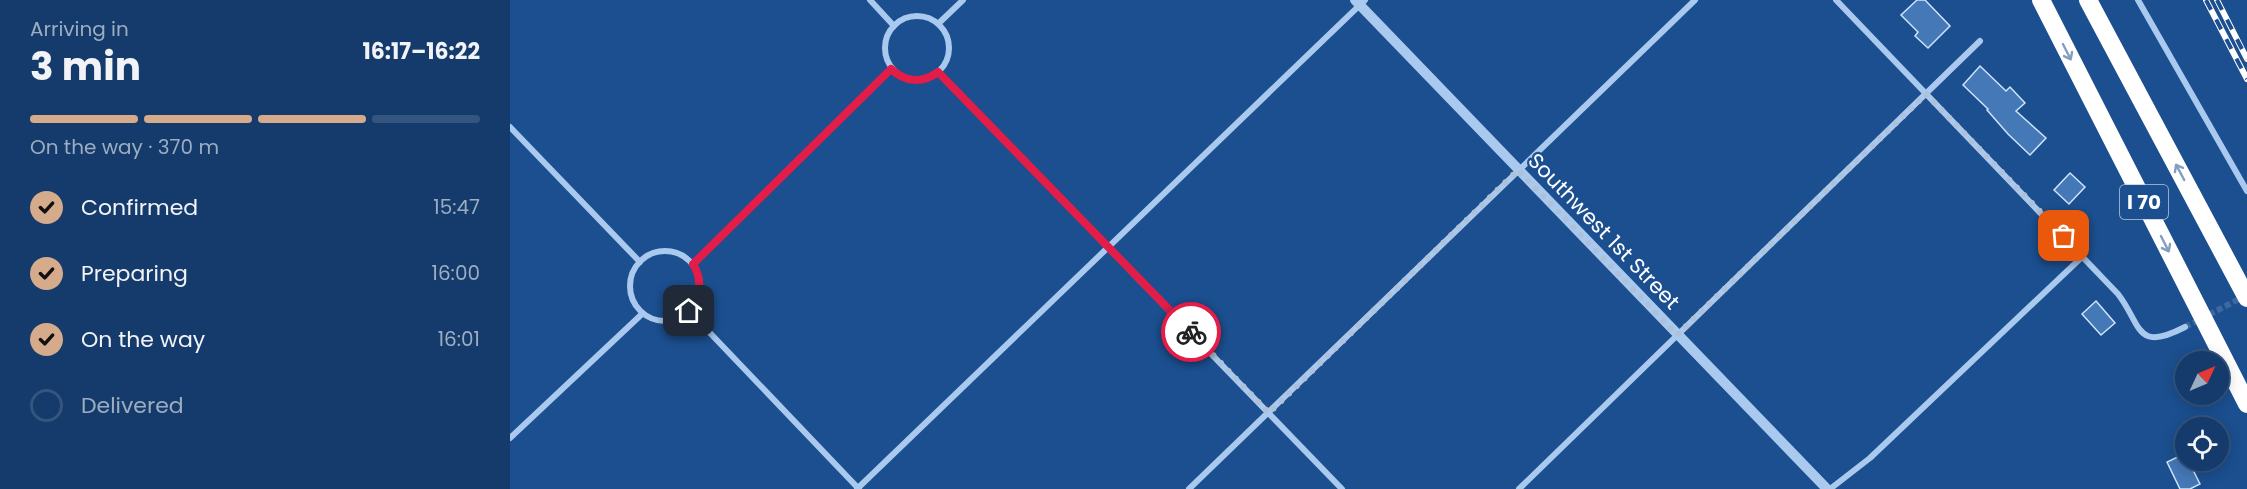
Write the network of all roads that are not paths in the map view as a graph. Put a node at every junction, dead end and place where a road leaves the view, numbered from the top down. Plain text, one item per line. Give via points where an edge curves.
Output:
1 (870, 0) edge
2 (963, 0) edge
3 (1695, 0) edge
4 (1836, 0) edge
5 (2041, 0) edge
6 (2088, 0) edge
7 (2138, 0) edge
8 (1360, 2) edge
9 (939, 23) junction
10 (894, 26) junction
11 (1980, 41) dead end
12 (891, 69) junction
13 (938, 72) junction
14 (1926, 94) junction
15 (510, 127) edge
16 (1518, 170) junction
17 (2247, 191) edge
18 (1108, 246) junction
19 (2083, 256) junction
20 (640, 262) junction
21 (693, 264) junction
22 (2247, 298) edge
23 (689, 311) junction
24 (642, 314) junction
25 (2185, 327) tunnel mouth
26 (1677, 335) junction
27 (2247, 404) edge
28 (1269, 413) junction
29 (510, 438) edge
30 (858, 489) edge
31 (1189, 489) edge
32 (1342, 489) edge
33 (1519, 489) edge
34 (1828, 489) edge

1 - 10 street
2 - 9 street
3 - 16 street
4 - 14 street
5 -> 27 highway, I 70
22 -> 6 highway, I 70
7 - 17 street
8 - 16 street, Southwest 1st Street
8 - 18 street
9 - 10 street via 910,16
9 - 13 street via 947,34 949,48
10 - 12 street via 885,46
11 - 14 street
12 - 13 street via 914,80
12 - 21 street
13 - 18 street
14 - 19 street
14 - 26 street
15 - 20 street
16 - 26 street, Southwest 1st Street
16 - 28 street
18 - 28 street
18 - 30 street
19 - 25 street via 2124,301 2142,333 2166,337
19 - 34 street via 1870,458
20 - 21 street via 663,251 674,252
20 - 24 street via 630,281 630,292
21 - 23 street via 698,294
23 - 24 street via 666,320
23 - 30 street
24 - 29 street
26 - 33 street
26 - 34 street, Southwest 1st Street
28 - 31 street
28 - 32 street

